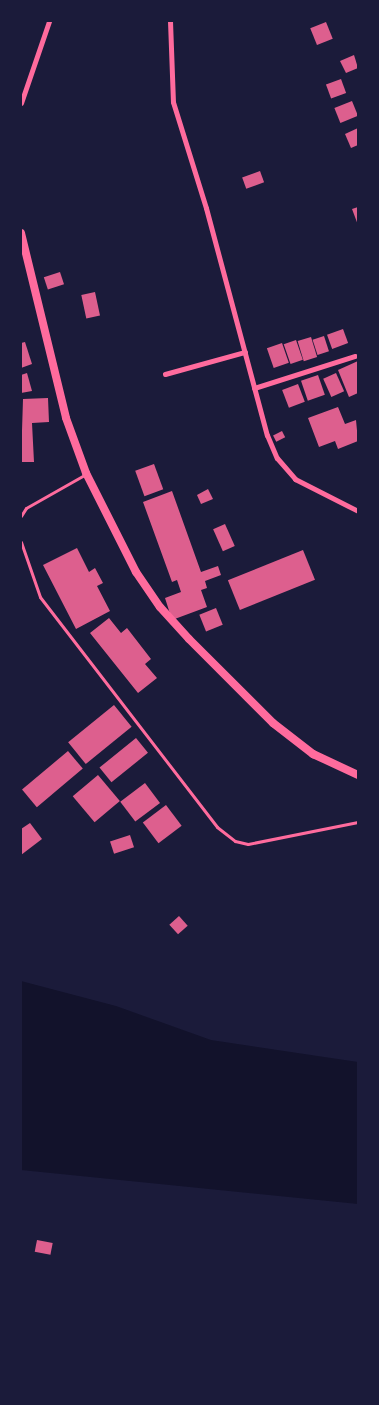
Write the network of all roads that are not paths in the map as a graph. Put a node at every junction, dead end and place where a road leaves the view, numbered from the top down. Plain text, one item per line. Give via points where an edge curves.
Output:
1 (49, 21) edge
2 (170, 21) edge
3 (21, 103) edge
4 (21, 233) edge
5 (245, 352) junction
6 (355, 356) dead end
7 (164, 374) dead end
8 (254, 388) junction
9 (86, 473) junction
10 (358, 512) edge
11 (21, 516) edge
12 (21, 542) edge
13 (358, 775) edge
14 (358, 822) edge

1 - 3 street
2 - 5 street via 173,102
4 - 9 street via 66,418
5 - 7 street
5 - 8 street
6 - 8 street
8 - 10 street via 267,435 283,468 295,479
9 - 11 lane via 26,508
9 - 13 street via 136,572 183,633 273,724 314,754
12 - 14 lane via 40,597 217,827 236,841 248,844

